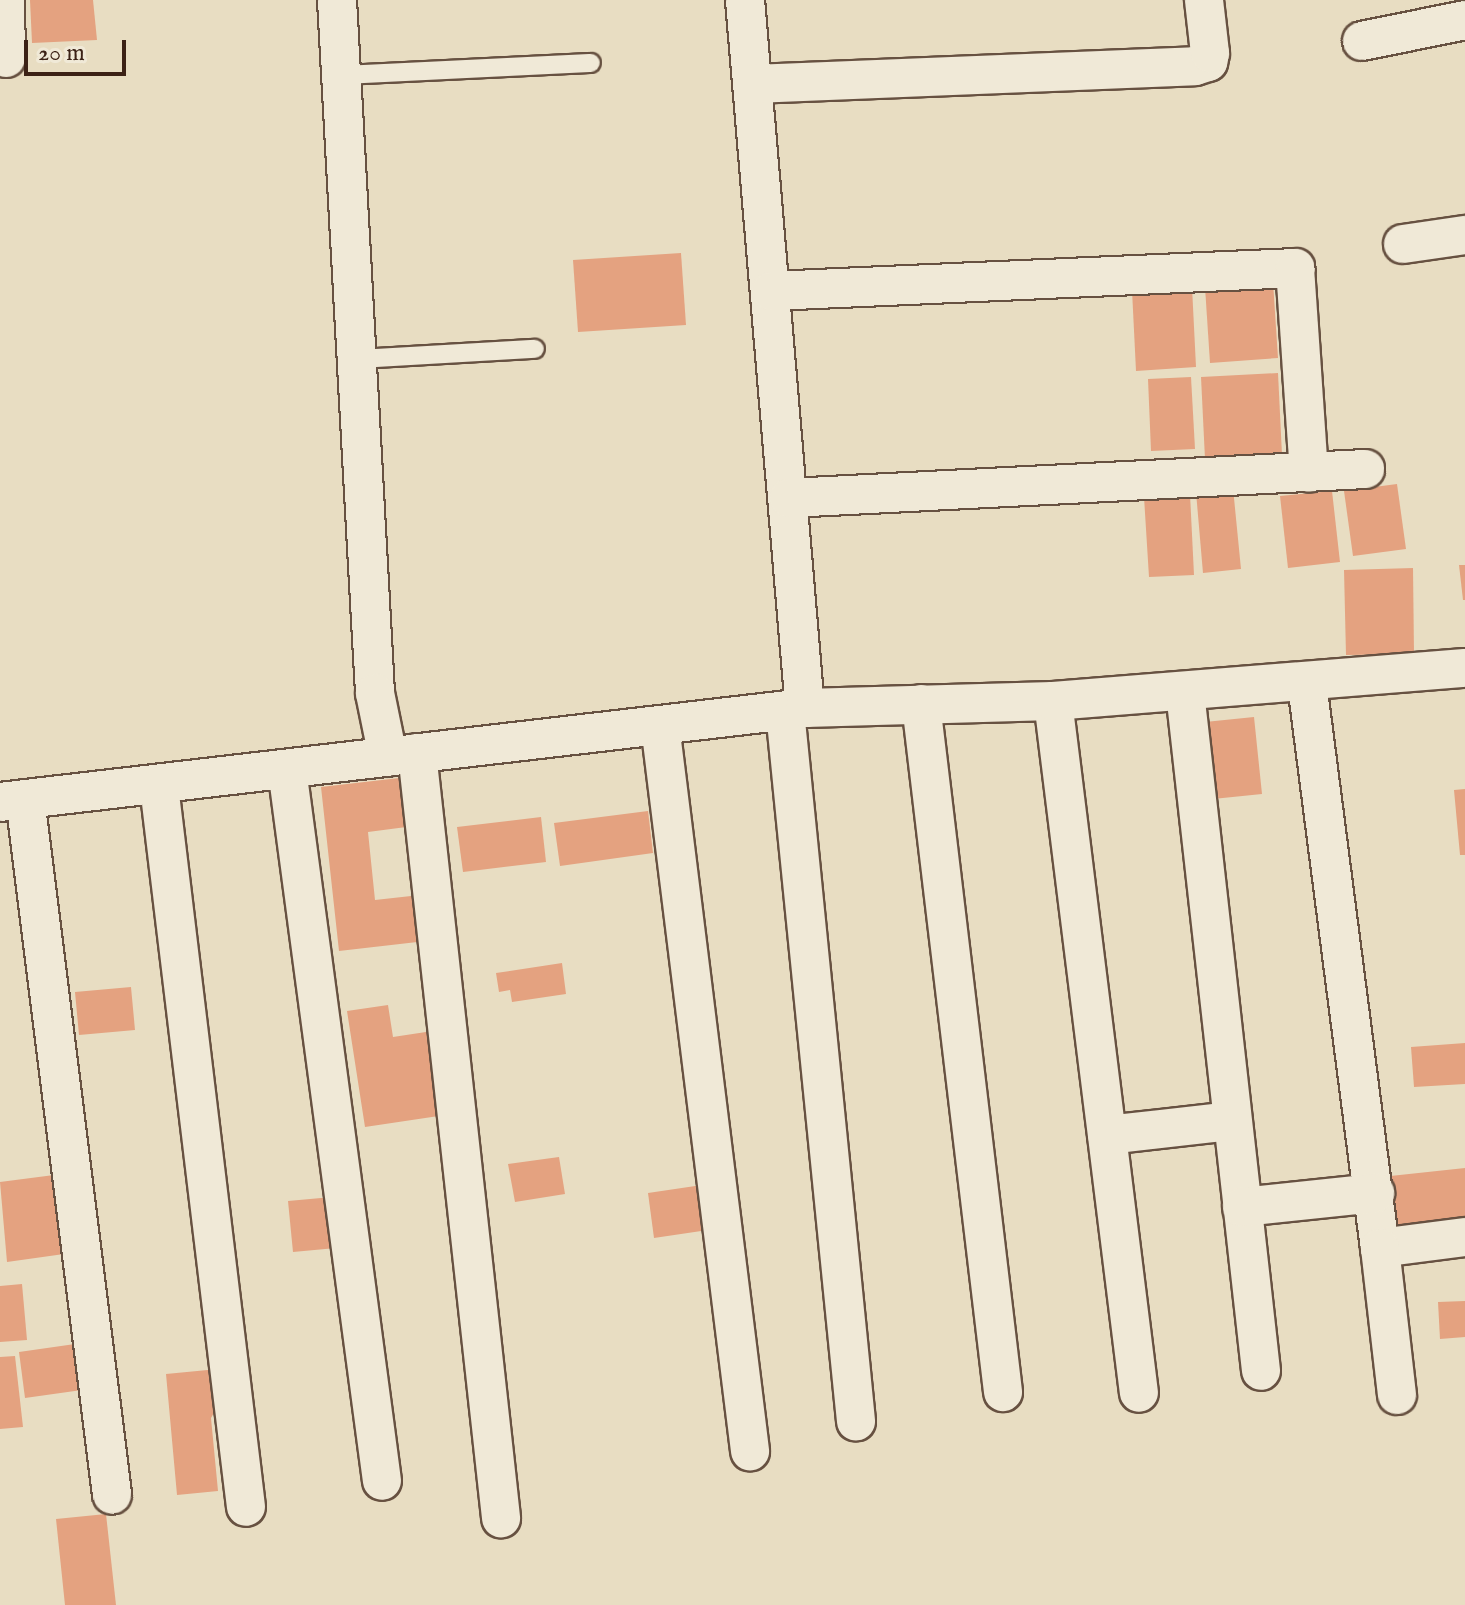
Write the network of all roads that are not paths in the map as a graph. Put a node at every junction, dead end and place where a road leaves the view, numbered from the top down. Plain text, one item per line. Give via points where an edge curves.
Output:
1 (5, 0) edge
2 (337, 0) edge
3 (745, 0) edge
4 (1204, 0) edge
5 (1465, 20) edge
6 (1362, 41) dead end
7 (6, 58) dead end
8 (591, 63) dead end
9 (342, 75) junction
10 (753, 84) junction
11 (1465, 235) edge
12 (1403, 244) dead end
13 (771, 291) junction
14 (535, 349) dead end
15 (359, 359) junction
16 (1365, 469) dead end
17 (1309, 473) junction
18 (789, 498) junction
19 (1465, 668) edge
20 (1307, 684) junction
21 (1185, 692) junction
22 (1053, 701) junction
23 (921, 704) junction
24 (795, 710) junction
25 (660, 725) junction
26 (402, 755) junction
27 (287, 769) junction
28 (159, 786) junction
29 (13, 801) edge
30 (1232, 1121) junction
31 (1107, 1135) junction
32 (1375, 1193) junction
33 (1242, 1207) junction
34 (1465, 1237) edge
35 (1380, 1248) junction
36 (1261, 1371) dead end
37 (1003, 1392) dead end
38 (1139, 1393) dead end
39 (1397, 1395) dead end
40 (856, 1421) dead end
41 (750, 1451) dead end
42 (382, 1481) dead end
43 (112, 1495) dead end
44 (246, 1507) dead end
45 (501, 1518) dead end

1 - 7 street
2 - 9 street
3 - 10 street
4 - 10 street via 1210,53 1208,62 1195,66
5 - 6 street
8 - 9 lane
9 - 15 street
10 - 13 street
11 - 12 street
13 - 17 street via 1295,268
13 - 18 street
14 - 15 lane
15 - 26 street via 375,693
16 - 17 street
17 - 18 street
18 - 24 street
19 - 20 street
20 - 21 street
20 - 32 street
21 - 22 street
21 - 30 street
22 - 23 street
22 - 31 street
23 - 24 street
23 - 37 street
24 - 25 street
24 - 40 street
25 - 26 street
25 - 41 street
26 - 27 street
26 - 45 street
27 - 28 street
27 - 42 street
28 - 29 street
28 - 44 street
29 - 43 street
30 - 31 street
30 - 33 street
31 - 38 street
32 - 33 street
32 - 35 street
33 - 36 street
34 - 35 street
35 - 39 street

